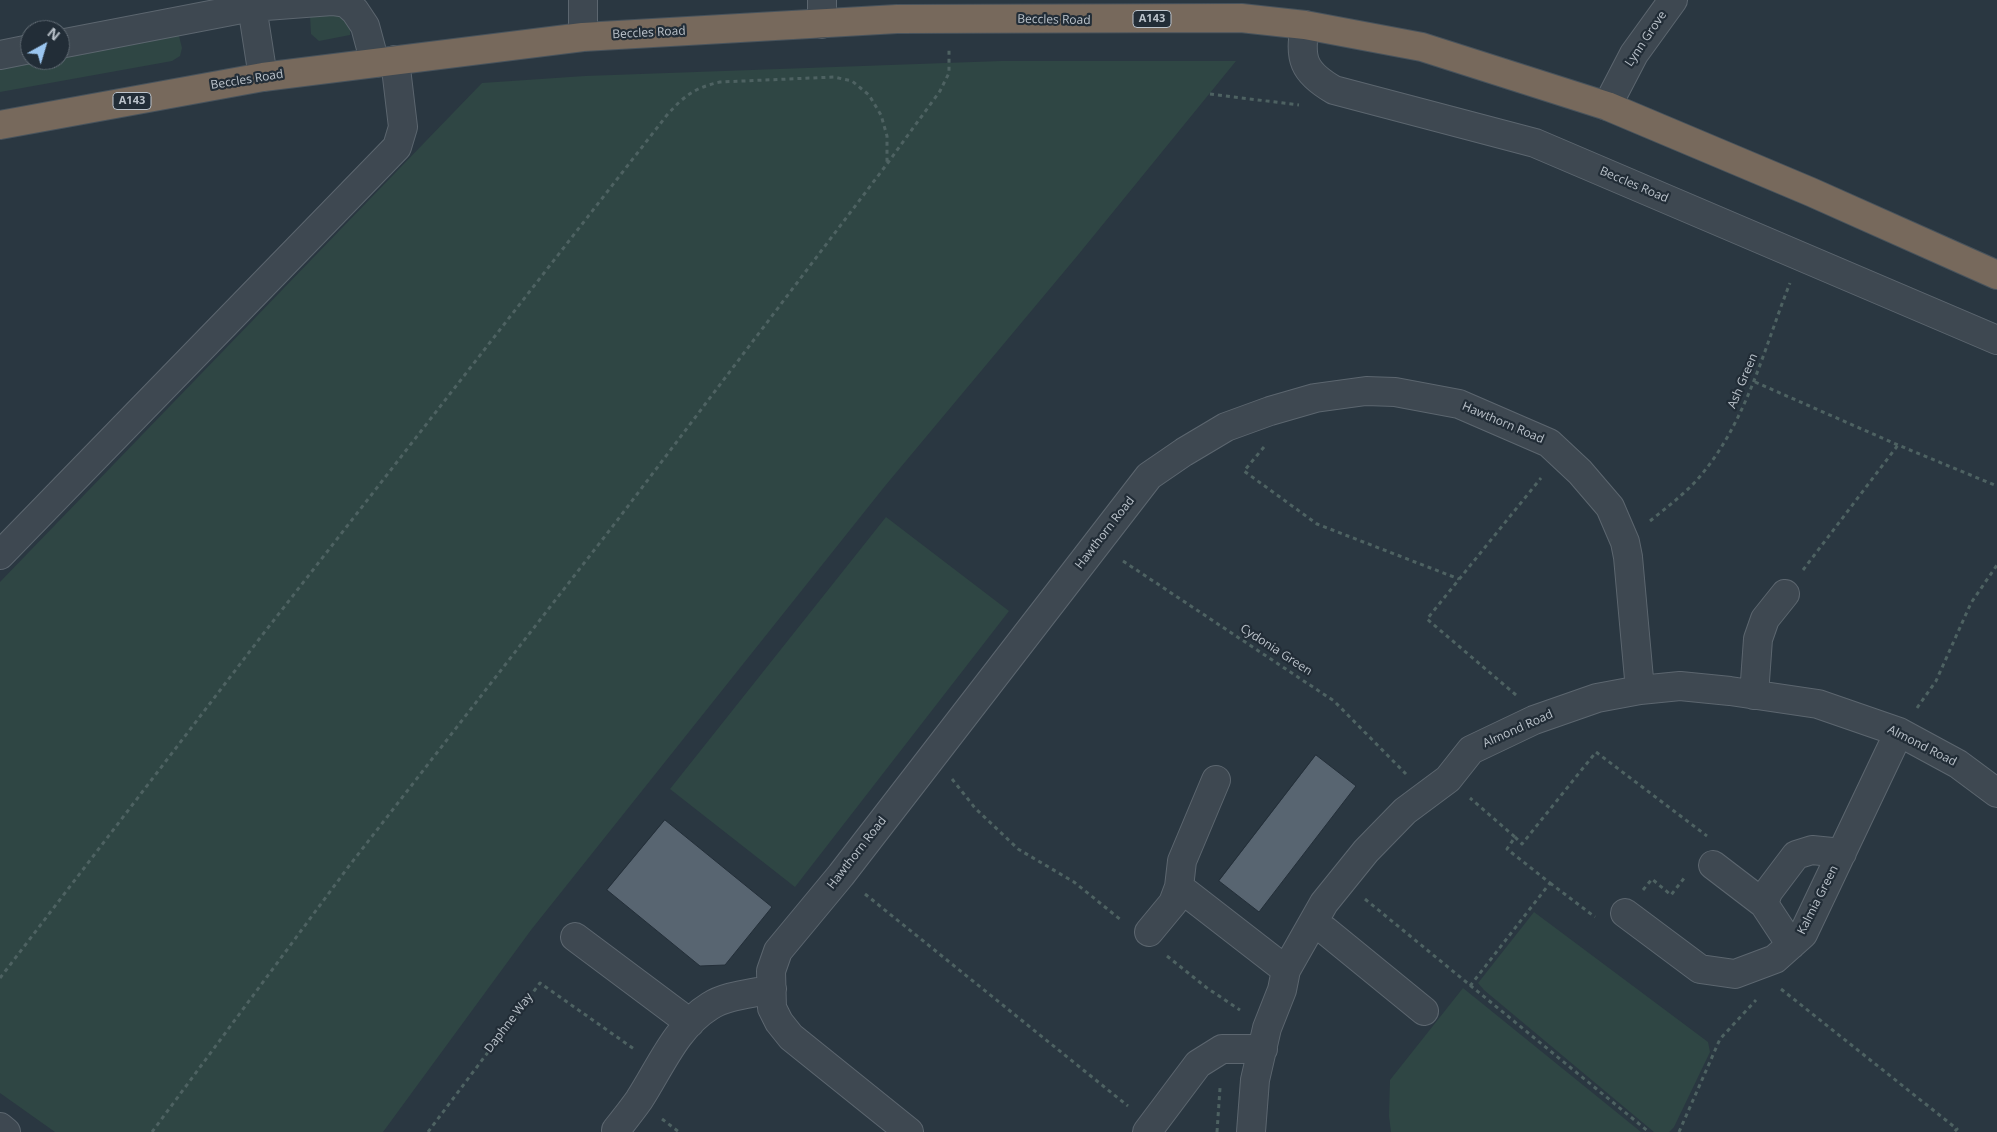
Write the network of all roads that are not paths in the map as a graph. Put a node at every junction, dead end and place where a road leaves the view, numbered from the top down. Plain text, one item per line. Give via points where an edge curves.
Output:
1 (582, 0) edge
2 (1673, 0) edge
3 (252, 3) edge
4 (1166, 10) edge
5 (822, 12) edge
6 (1305, 25) junction
7 (583, 36) junction
8 (70, 42) edge
9 (20, 51) edge
10 (0, 55) edge
11 (385, 62) junction
12 (263, 77) junction
13 (1606, 106) junction
14 (0, 124) edge
15 (1997, 275) edge
16 (1997, 340) edge
17 (0, 555) edge
18 (1785, 594) road end
19 (1640, 690) junction
20 (1754, 695) junction
21 (1899, 732) junction
22 (1216, 780) dead end
23 (1997, 793) edge
24 (1842, 853) junction
25 (1705, 859) road end
26 (1179, 887) junction
27 (1764, 904) junction
28 (1625, 913) road end
29 (1313, 924) junction
30 (1146, 936) road end
31 (575, 937) dead end
32 (1780, 962) junction
33 (1286, 970) junction
34 (772, 989) junction
35 (1424, 1011) dead end
36 (690, 1023) junction
37 (1265, 1038) junction
38 (0, 1127) edge
39 (1150, 1129) edge
40 (616, 1130) dead end
41 (6, 1132) edge
42 (909, 1132) edge
43 (1251, 1132) edge

1 - 7 street
2 - 13 street, Lynn Grove via 1634,54
3 - 8 street
3 - 11 street via 346,2 365,26
3 - 12 street
4 - 5 highway, Beccles Road / A143 via 948,18
4 - 6 highway, Beccles Road / A143
5 - 7 highway, Beccles Road / A143
6 - 13 highway, Beccles Road / A143 via 1422,47
6 - 16 street, Beccles Road via 1301,47 1306,67 1320,82 1334,90 1535,143
7 - 11 highway, Beccles Road / A143
9 - 10 street
11 - 12 highway, Beccles Road / A143
11 - 17 street via 402,127 397,147
12 - 14 highway, Beccles Road / A143
13 - 15 highway, Beccles Road / A143
18 - 20 street via 1765,619 1758,639
19 - 20 street, Almond Road via 1680,686
19 - 29 street, Almond Road via 1597,698 1534,720 1471,750 1448,779 1405,811 1366,850 1324,903
19 - 34 street, Hawthorn Road via 1625,542 1610,508 1580,472 1549,443 1459,404 1396,392 1366,391 1270,410 1226,427 1149,476 778,952 771,971
20 - 21 street, Almond Road via 1818,704
21 - 23 street, Almond Road via 1958,764
21 - 24 street, Kalmia Green
22 - 26 street via 1182,861
24 - 27 street via 1812,850 1796,855 1768,892
24 - 32 street, Kalmia Green via 1803,934
25 - 27 street
26 - 30 street via 1172,903
26 - 33 street
27 - 32 street
28 - 32 street, Kalmia Green via 1700,969 1735,974
29 - 33 street, Almond Road
29 - 35 street via 1326,931
31 - 36 street
33 - 37 street, Almond Road
34 - 36 street via 710,1006
34 - 42 street, Hawthorn Road via 772,1008 791,1037
36 - 40 street
37 - 39 street via 1222,1049 1198,1064
37 - 43 street, Almond Road via 1255,1080
38 - 41 street

